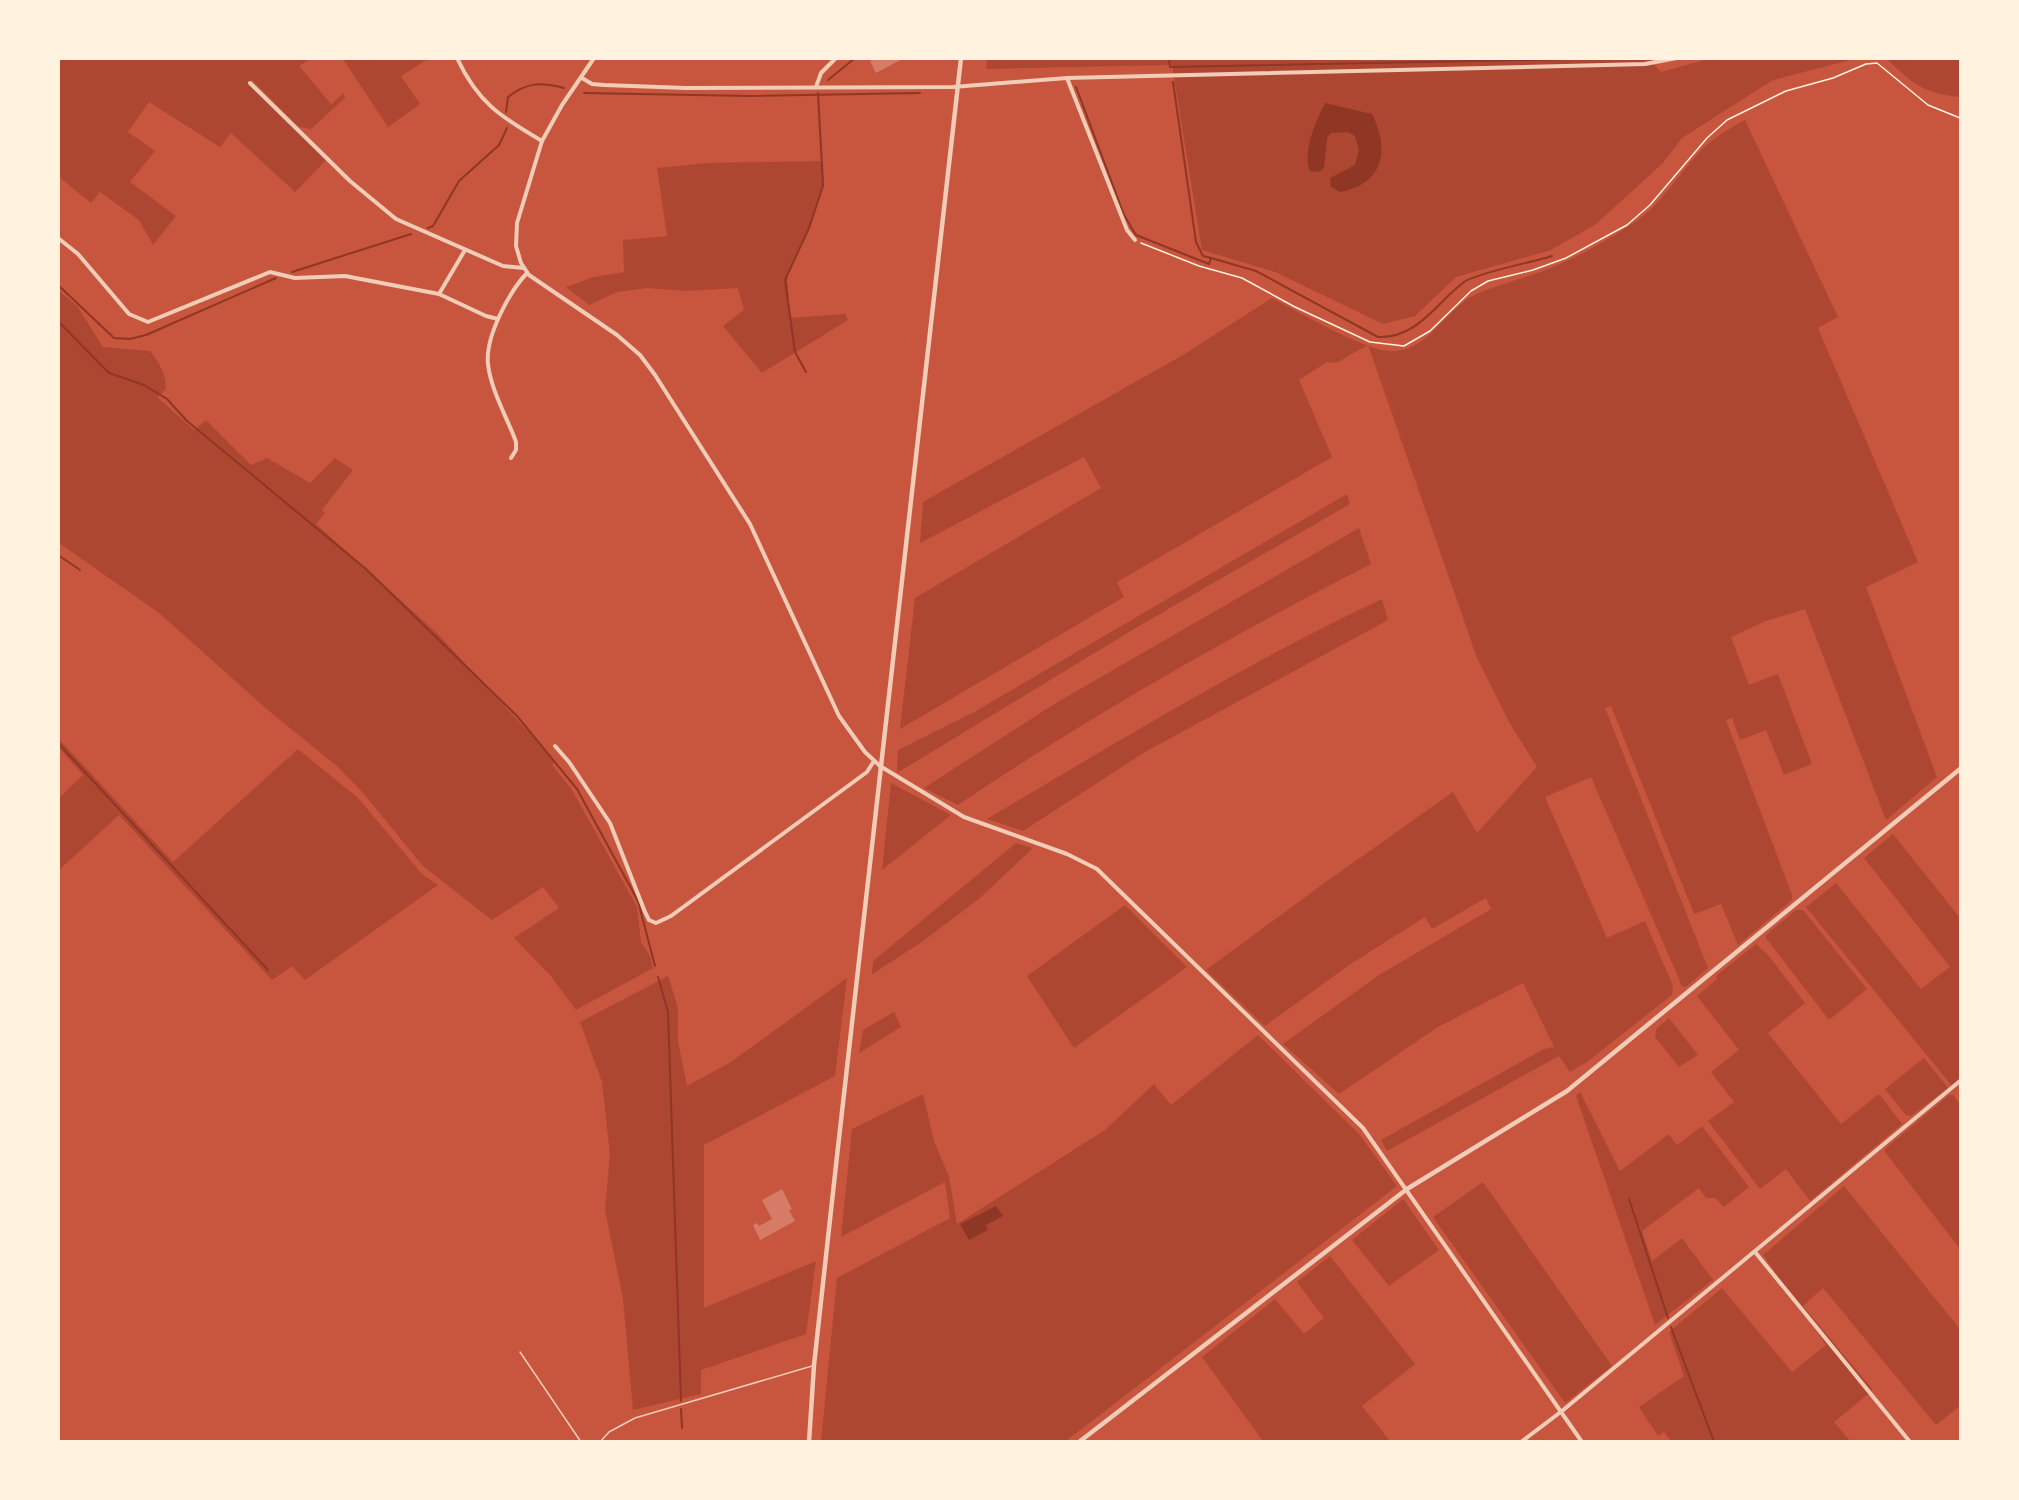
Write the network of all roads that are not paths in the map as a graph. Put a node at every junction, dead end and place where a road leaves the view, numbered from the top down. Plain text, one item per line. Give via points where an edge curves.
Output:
1 (457, 58) edge
2 (594, 58) edge
3 (836, 58) edge
4 (961, 58) edge
5 (1677, 58) edge
6 (582, 78) junction
7 (1067, 78) junction
8 (250, 83) dead end
9 (958, 86) junction
10 (816, 87) junction
11 (542, 141) junction
12 (58, 238) edge
13 (1135, 240) road end
14 (465, 250) junction
15 (524, 268) junction
16 (528, 274) junction
17 (440, 294) junction
18 (498, 319) junction
19 (511, 458) dead end
20 (555, 746) dead end
21 (874, 761) junction
22 (880, 766) junction
23 (1960, 769) edge
24 (1960, 1082) edge
25 (1407, 1189) junction
26 (1755, 1252) junction
27 (520, 1352) dead end
28 (814, 1365) junction
29 (1562, 1411) junction
30 (581, 1442) edge
31 (600, 1442) edge
32 (809, 1442) edge
33 (1079, 1442) edge
34 (1521, 1442) edge
35 (1582, 1442) edge
36 (1910, 1442) edge

1 - 11 street via 469,84 484,100 504,118
2 - 6 street
3 - 10 street via 821,73
4 - 9 street
5 - 7 street via 1645,64
6 - 10 street via 604,85
6 - 11 street
7 - 9 street
7 - 13 street via 1127,230
8 - 14 street via 350,181 396,219
9 - 10 street
9 - 22 street
11 - 15 street via 516,231 518,255
12 - 17 street via 78,254 129,314 148,322 270,272 295,278 345,276
14 - 15 street via 503,266
14 - 17 street
15 - 16 street
16 - 18 street
16 - 21 street via 617,335 655,375 750,524 839,716
17 - 18 street
18 - 19 street via 487,361 516,442
20 - 21 street via 610,824 645,912 656,923 744,864 867,772
21 - 22 street
22 - 25 street via 964,817 1067,854 1097,869 1363,1128
22 - 28 street
23 - 25 street via 1567,1091
24 - 26 street
25 - 29 street
25 - 33 street
26 - 29 street
26 - 36 street
27 - 30 lane
28 - 31 lane via 635,1418 609,1432
28 - 32 street
29 - 34 street
29 - 35 street

